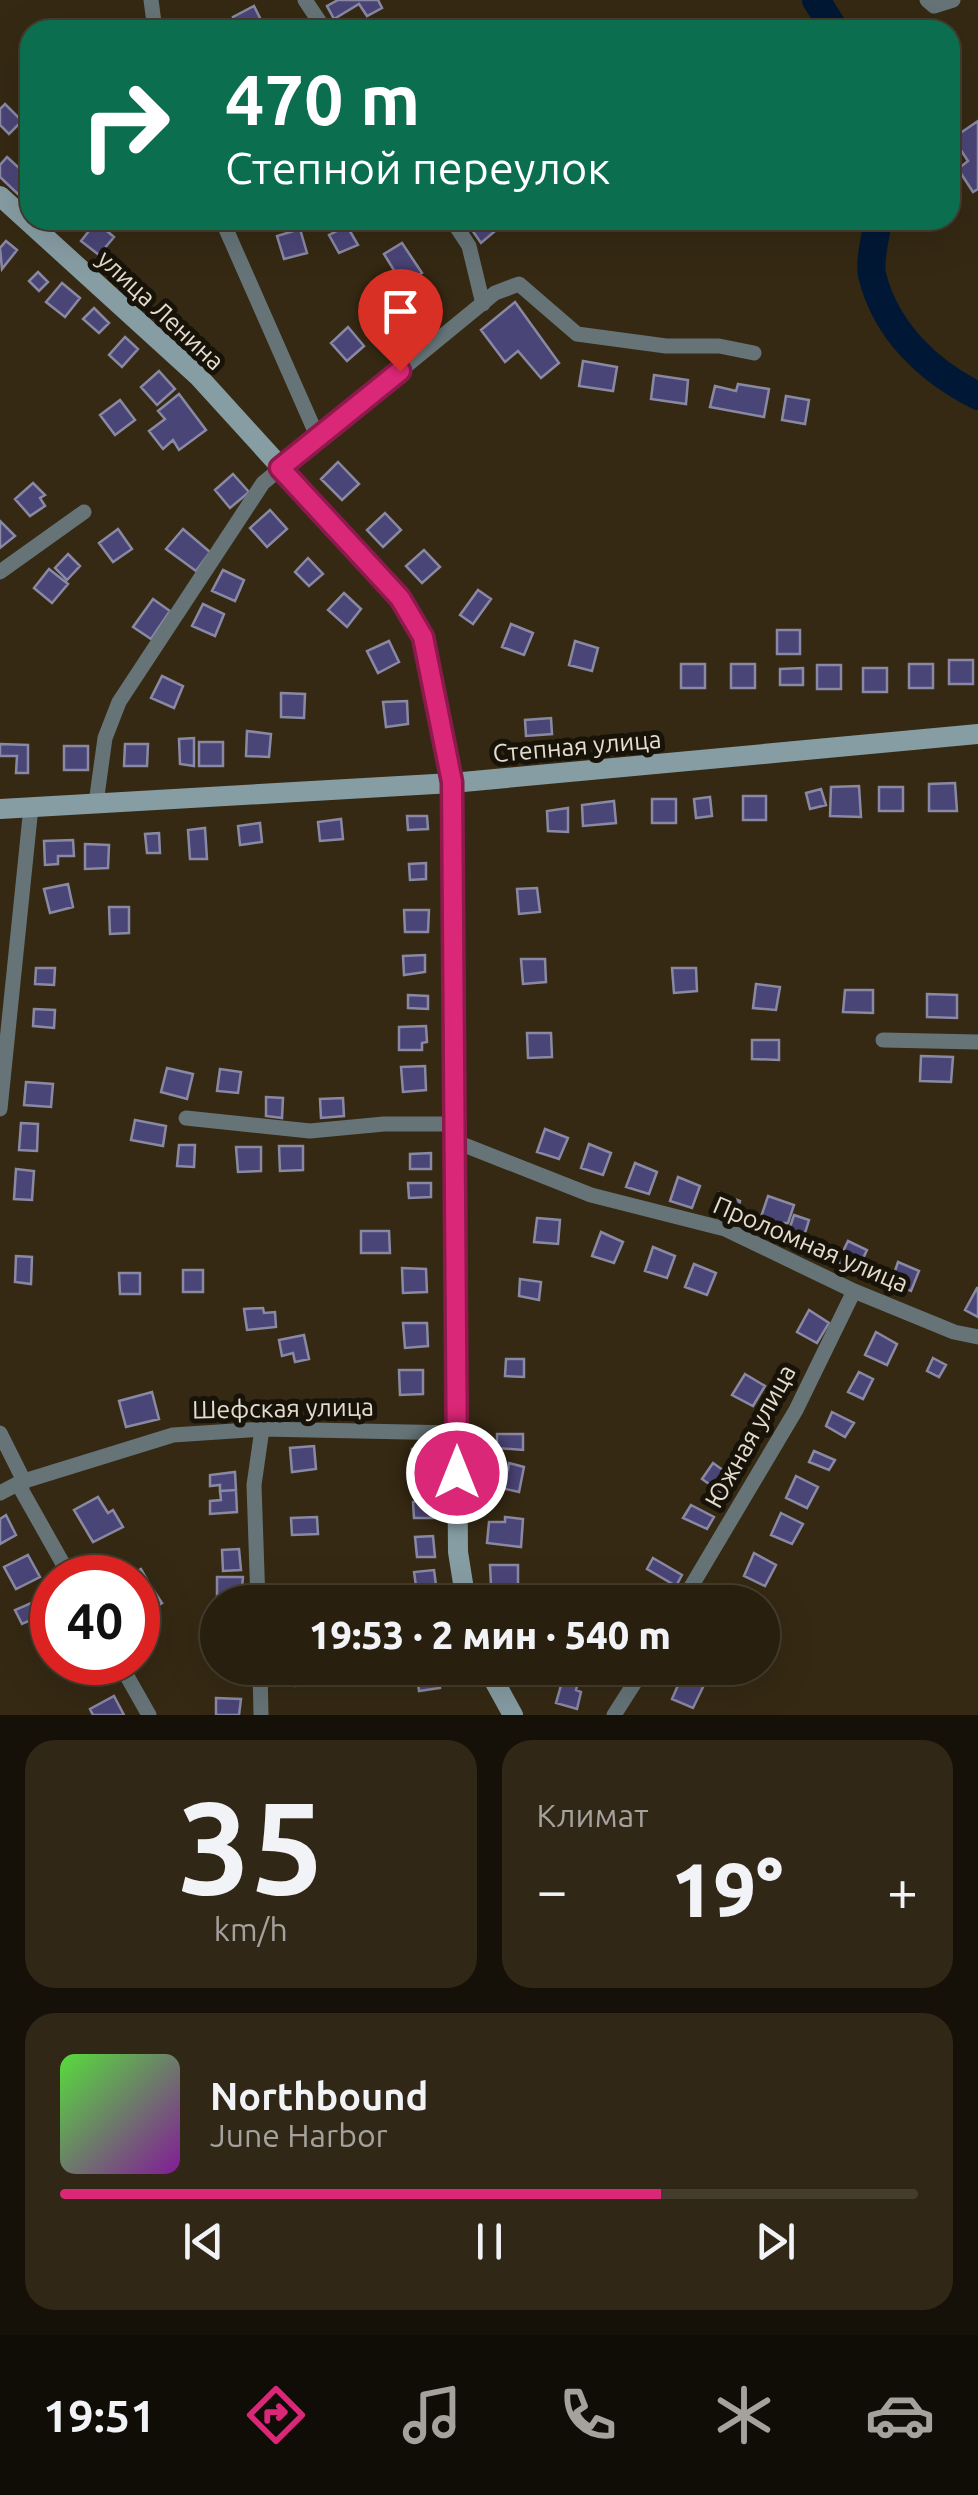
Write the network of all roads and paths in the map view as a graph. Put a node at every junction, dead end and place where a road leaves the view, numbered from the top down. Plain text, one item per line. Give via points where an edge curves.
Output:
1 (928, 0) edge
2 (953, 0) edge
3 (0, 196) edge
4 (20, 214) edge
5 (37, 230) edge
6 (226, 230) edge
7 (459, 230) edge
8 (483, 304) junction
9 (754, 354) dead end
10 (318, 438) junction
11 (280, 468) junction
12 (84, 512) dead end
13 (0, 572) edge
14 (978, 734) edge
15 (452, 782) junction
16 (96, 804) junction
17 (30, 807) junction
18 (0, 809) edge
19 (883, 1040) dead end
20 (978, 1042) edge
21 (0, 1109) edge
22 (186, 1118) dead end
23 (454, 1133) junction
24 (854, 1290) junction
25 (978, 1337) edge
26 (262, 1430) junction
27 (0, 1433) edge
28 (457, 1433) junction
29 (21, 1482) junction
30 (0, 1493) edge
31 (58, 1555) edge
32 (257, 1585) edge
33 (463, 1585) edge
34 (692, 1585) edge
35 (132, 1685) edge
36 (260, 1685) edge
37 (496, 1685) edge
38 (633, 1685) edge
39 (148, 1715) edge
40 (260, 1715) edge
41 (513, 1715) edge
42 (614, 1715) edge

1 - 2 street via 934,6
3 - 4 street, улица Ленина
5 - 11 street, улица Ленина via 198,376
6 - 10 street
7 - 8 street
8 - 9 street via 519,284 577,334
8 - 10 street
10 - 11 street
11 - 15 street, улица Ленина via 400,598 423,637
11 - 16 street via 263,483 119,702 105,738
12 - 13 street
14 - 15 street, Степная улица
15 - 16 street, Степная улица
15 - 23 street, улица Ленина
16 - 17 street, Степная улица
17 - 18 street, Степная улица
17 - 21 street
19 - 20 street
22 - 23 street, Проломная улица via 310,1131 384,1124
23 - 24 street, Проломная улица via 591,1195 725,1230
23 - 28 street, улица Ленина
24 - 25 street, Проломная улица
24 - 34 street, Южная улица via 796,1410
26 - 28 street, Шефская улица
26 - 29 street, Шефская улица via 172,1435
26 - 32 street via 254,1485
27 - 29 street
28 - 33 street, улица Ленина
29 - 30 street, Шефская улица
29 - 31 street
35 - 39 street
36 - 40 street
37 - 41 street
38 - 42 street

